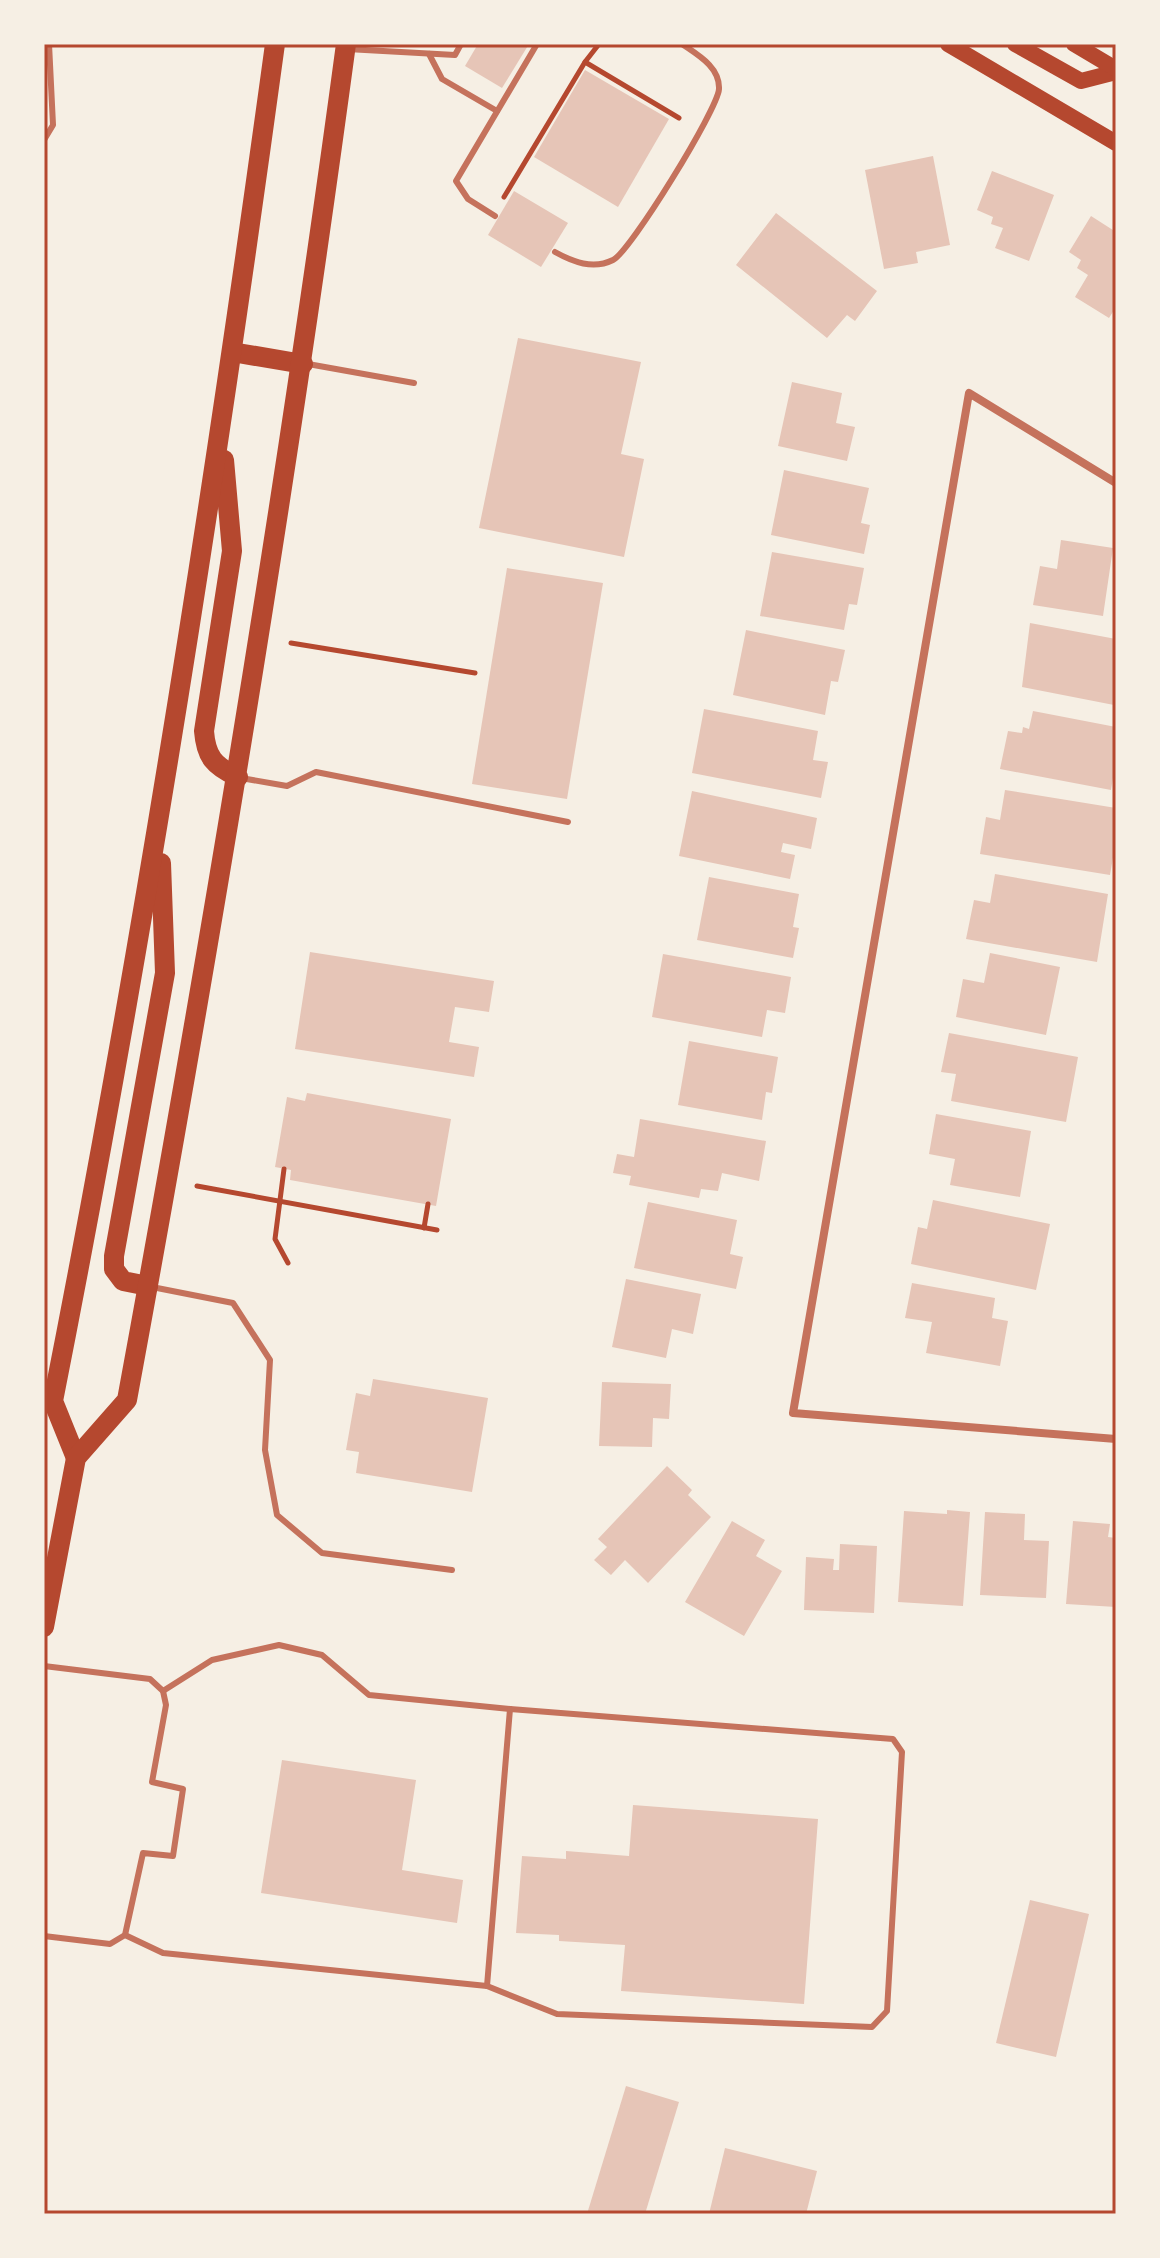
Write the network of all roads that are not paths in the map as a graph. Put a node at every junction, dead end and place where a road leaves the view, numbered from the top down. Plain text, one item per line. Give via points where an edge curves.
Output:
1 (49, 44) edge
2 (275, 44) edge
3 (461, 44) edge
4 (537, 44) edge
5 (682, 44) edge
6 (948, 44) edge
7 (1015, 44) edge
8 (1074, 44) edge
9 (345, 47) edge
10 (429, 54) junction
11 (1116, 70) edge
12 (497, 111) junction
13 (44, 140) edge
14 (1116, 143) edge
15 (494, 215) road end
16 (555, 252) dead end
17 (232, 352) junction
18 (303, 364) junction
19 (414, 383) dead end
20 (221, 437) junction
21 (1116, 483) edge
22 (238, 777) junction
23 (568, 822) dead end
24 (159, 831) junction
25 (148, 1286) junction
26 (1116, 1439) edge
27 (76, 1458) junction
28 (452, 1570) dead end
29 (44, 1627) edge
30 (44, 1666) edge
31 (163, 1691) junction
32 (510, 1709) junction
33 (125, 1935) junction
34 (44, 1936) edge
35 (487, 1986) junction

1 - 13 lane via 53,125
2 - 17 main road
3 - 10 lane via 455,55
4 - 12 lane
5 - 16 lane via 717,76 717,98 703,126 622,255 592,265
6 - 14 main road
7 - 11 main road via 1081,81
8 - 11 main road
9 - 10 lane
9 - 18 main road
10 - 12 lane via 442,79
12 - 15 lane via 456,181 462,194
17 - 18 main road
17 - 20 main road
18 - 19 lane
18 - 22 main road
20 - 22 main road via 232,551 204,731 206,753 219,769
20 - 24 main road
21 - 26 street via 969,393 793,1413
22 - 23 lane via 287,786 316,772
22 - 25 main road
24 - 25 main road via 165,973 114,1256 114,1269 123,1281
24 - 27 main road via 53,1401
25 - 27 main road via 127,1400
25 - 28 lane via 233,1303 270,1360 265,1450 277,1515 322,1553
27 - 29 main road
30 - 31 lane via 150,1679
31 - 32 lane via 212,1660 279,1645 322,1655 369,1695
31 - 33 lane via 166,1705 152,1782 183,1789 173,1856 143,1853
32 - 35 lane
32 - 35 lane via 893,1739 902,1752 887,2011 872,2027 557,2014
33 - 34 lane via 110,1944
33 - 35 lane via 163,1953

